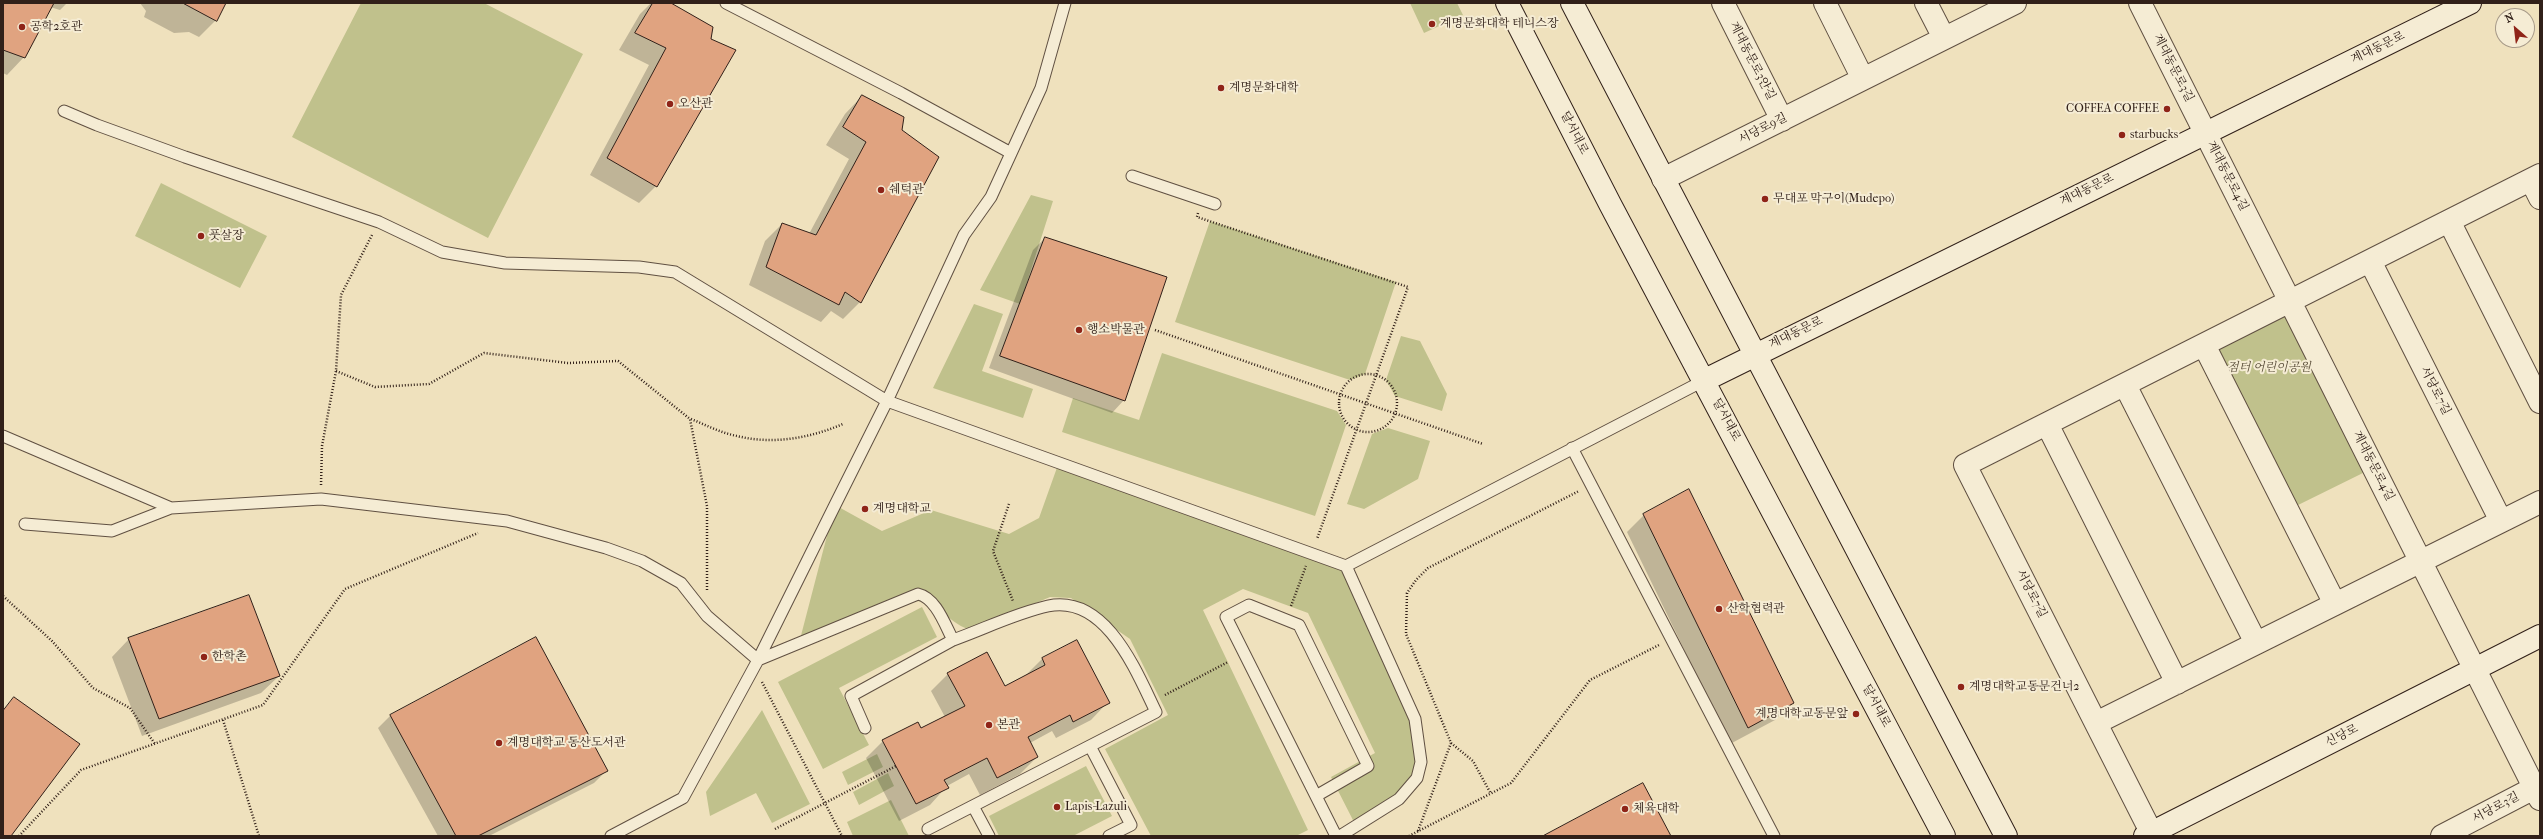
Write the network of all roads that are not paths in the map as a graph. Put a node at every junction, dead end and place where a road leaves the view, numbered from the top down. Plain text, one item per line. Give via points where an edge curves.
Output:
1 (726, 3) edge
2 (1065, 3) edge
3 (1507, 3) edge
4 (1572, 3) edge
5 (1723, 3) edge
6 (1825, 3) edge
7 (1926, 3) edge
8 (2015, 3) edge
9 (2140, 3) edge
10 (2470, 3) edge
11 (1944, 38) junction
12 (1863, 79) junction
13 (64, 111) dead end
14 (1782, 120) junction
15 (2205, 132) junction
16 (1011, 153) junction
17 (1132, 176) dead end
18 (1663, 179) junction
19 (2537, 184) edge
20 (1215, 204) dead end
21 (2449, 221) junction
22 (2370, 261) junction
23 (2290, 301) junction
24 (2204, 345) junction
25 (1756, 353) junction
26 (1705, 380) junction
27 (2125, 385) junction
28 (888, 400) junction
29 (2540, 402) edge
30 (2047, 424) junction
31 (3, 436) edge
32 (1572, 448) junction
33 (2540, 502) edge
34 (171, 508) junction
35 (2501, 521) junction
36 (24, 524) dead end
37 (2421, 561) junction
38 (1346, 566) junction
39 (2335, 604) junction
40 (2540, 636) edge
41 (954, 640) junction
42 (2256, 644) junction
43 (758, 660) junction
44 (2475, 669) junction
45 (2177, 683) junction
46 (2096, 723) junction
47 (865, 728) dead end
48 (1090, 746) junction
49 (2538, 790) edge
50 (1316, 796) junction
51 (973, 806) junction
52 (928, 829) dead end
53 (2449, 834) edge
54 (2150, 835) edge
55 (611, 836) edge
56 (989, 836) edge
57 (1109, 836) edge
58 (1336, 836) edge
59 (1340, 836) edge
60 (1774, 836) edge
61 (1944, 836) edge
62 (2006, 836) edge

1 - 16 lane
2 - 16 lane via 1041,88
3 - 26 street, 달서대로 via 1610,204
4 - 18 street
5 - 14 street, 계대동문로3안길
6 - 12 street
7 - 11 street
8 - 11 street, 서당로9길
9 - 15 street, 계대동문로3길
10 - 15 street, 계대동문로
11 - 12 street, 서당로9길
12 - 14 street, 서당로9길
13 - 28 lane via 177,154 379,222 442,252 505,264 639,268 674,272
14 - 18 street, 서당로9길
15 - 23 street, 계대동문로4길
15 - 25 street, 계대동문로
16 - 28 lane via 991,197 964,235
17 - 20 lane
18 - 25 street
19 - 21 street, 서당로7길
21 - 22 street, 서당로7길
21 - 29 street
22 - 23 street, 서당로7길
22 - 35 street, 서당로7길
23 - 24 street, 서당로7길
23 - 37 street, 계대동문로4길
24 - 27 street, 서당로7길
24 - 39 street
25 - 26 street, 계대동문로
25 - 62 street
26 - 32 lane
26 - 61 street, 달서대로
27 - 30 street, 서당로7길
27 - 42 street
28 - 38 lane
28 - 43 lane
30 - 45 street
30 - 46 street, 서당로7길 via 1966,465
31 - 34 lane
32 - 38 lane
32 - 60 lane
33 - 35 street
34 - 36 lane via 112,531
34 - 43 lane via 321,500 507,521 606,548 642,561 681,583 707,616
35 - 37 street
37 - 39 street
37 - 44 street, 계대동문로4길
38 - 59 lane via 1415,719 1421,762 1417,778 1398,799
39 - 42 street
40 - 44 street, 신당로
41 - 43 lane via 931,602 926,596 918,594
41 - 47 lane via 851,696
41 - 48 lane via 1048,606 1068,605 1101,622 1126,651 1156,712
42 - 45 street
43 - 55 lane via 683,798
44 - 49 street, 계대동문로4길
44 - 54 street, 신당로
45 - 46 street
46 - 54 street
48 - 51 lane
48 - 57 lane via 1131,825
49 - 53 street, 서당로3길
50 - 50 lane via 1226,617 1249,605 1299,625 1368,766
50 - 58 lane
51 - 52 lane
51 - 56 lane

